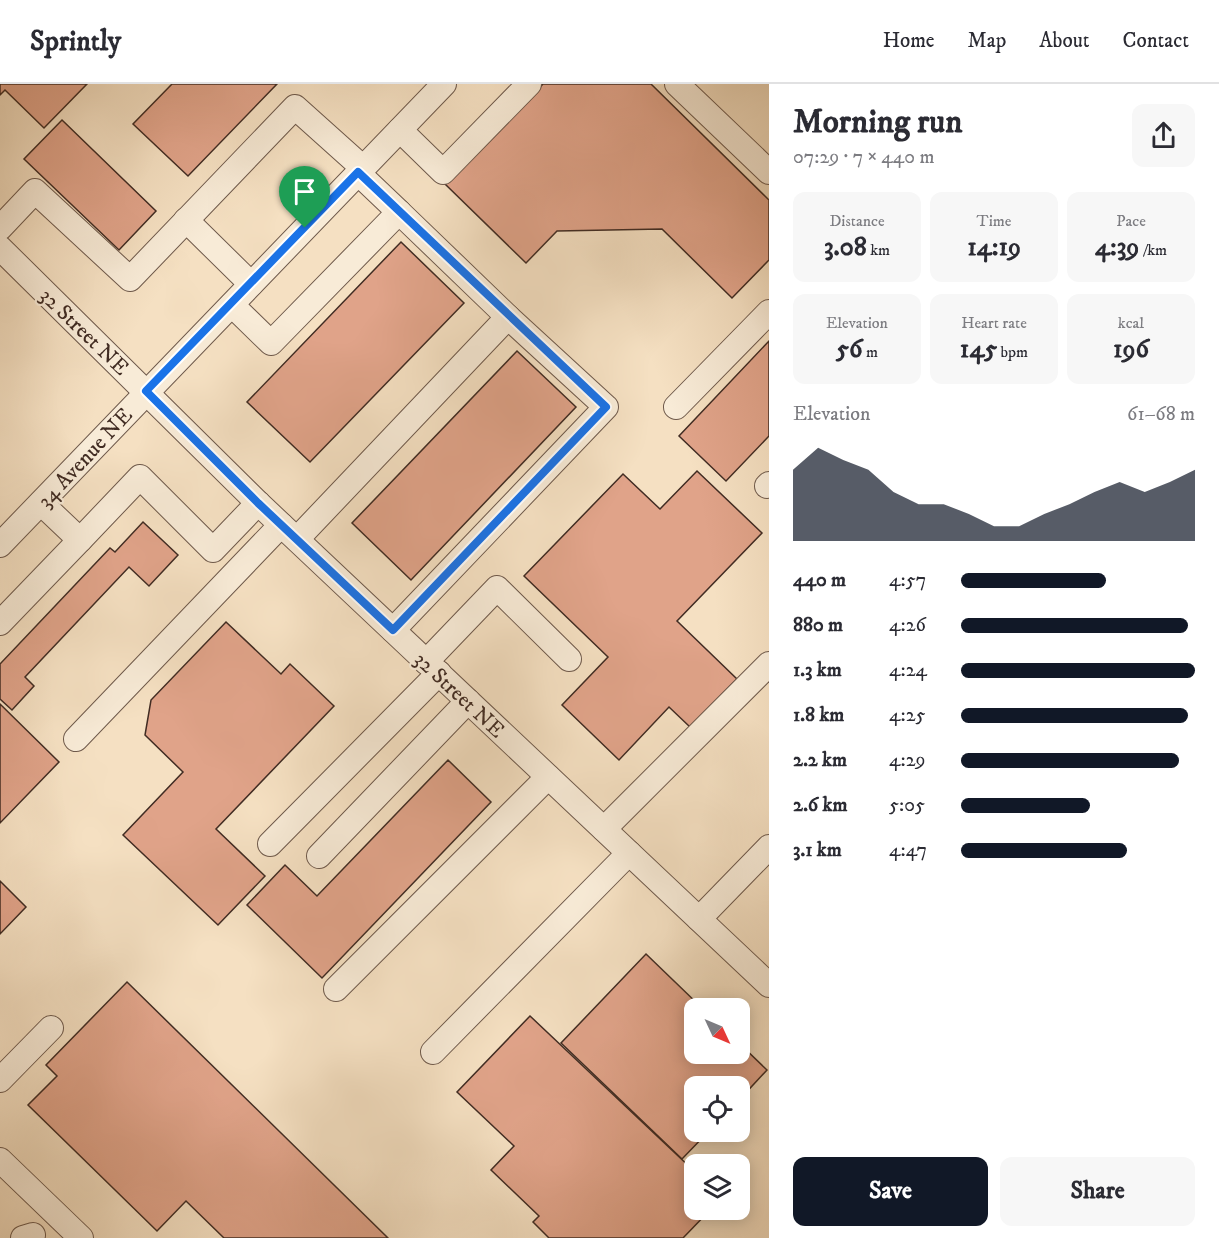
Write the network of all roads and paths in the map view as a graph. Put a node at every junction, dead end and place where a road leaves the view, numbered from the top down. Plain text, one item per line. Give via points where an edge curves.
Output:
1 (444, 84) edge
2 (530, 84) edge
3 (677, 84) edge
4 (400, 130) junction
5 (361, 170) junction
6 (769, 172) edge
7 (399, 212) junction
8 (186, 220) junction
9 (0, 228) edge
10 (4, 261) edge
11 (252, 284) junction
12 (231, 304) junction
13 (769, 312) edge
14 (508, 317) junction
15 (146, 391) junction
16 (676, 407) dead end
17 (41, 503) junction
18 (258, 503) junction
19 (289, 532) junction
20 (80, 540) junction
21 (0, 545) edge
22 (0, 623) edge
23 (393, 630) junction
24 (569, 659) dead end
25 (769, 664) edge
26 (433, 667) junction
27 (468, 701) junction
28 (76, 739) dead end
29 (548, 777) junction
30 (604, 829) junction
31 (270, 844) dead end
32 (769, 846) edge
33 (629, 853) junction
34 (319, 856) dead end
35 (699, 919) junction
36 (769, 985) edge
37 (336, 989) dead end
38 (51, 1028) dead end
39 (433, 1052) dead end
40 (0, 1080) edge
41 (0, 1160) edge
42 (81, 1238) edge

1 - 4 street, 34 Avenue NE
2 - 4 street via 443,172
3 - 6 street
4 - 5 street, 34 Avenue NE
5 - 7 street
5 - 8 street via 296,107
5 - 11 street, 34 Avenue NE
7 - 12 street via 271,343
7 - 14 street
8 - 9 street via 130,279 35,191
8 - 11 street
10 - 15 street, 32 Street NE
11 - 12 street, 34 Avenue NE
12 - 15 street, 34 Avenue NE
13 - 16 street
14 - 19 street
14 - 23 street via 606,407
15 - 17 street, 34 Avenue NE
15 - 18 street, 32 Street NE
17 - 20 street
17 - 21 street, 34 Avenue NE
18 - 19 street, 32 Street NE
18 - 20 street via 213,550 140,477
19 - 23 street, 32 Street NE
19 - 28 street
20 - 22 street
23 - 26 street, 32 Street NE
24 - 26 street via 497,588
25 - 30 street
26 - 27 street, 32 Street NE
26 - 31 street
27 - 29 street, 32 Street NE
27 - 34 street
29 - 30 street, 32 Street NE
29 - 37 street
30 - 33 street, 32 Street NE
32 - 35 street
33 - 35 street, 32 Street NE
33 - 39 street
35 - 36 street, 32 Street NE
38 - 40 street
41 - 42 street

